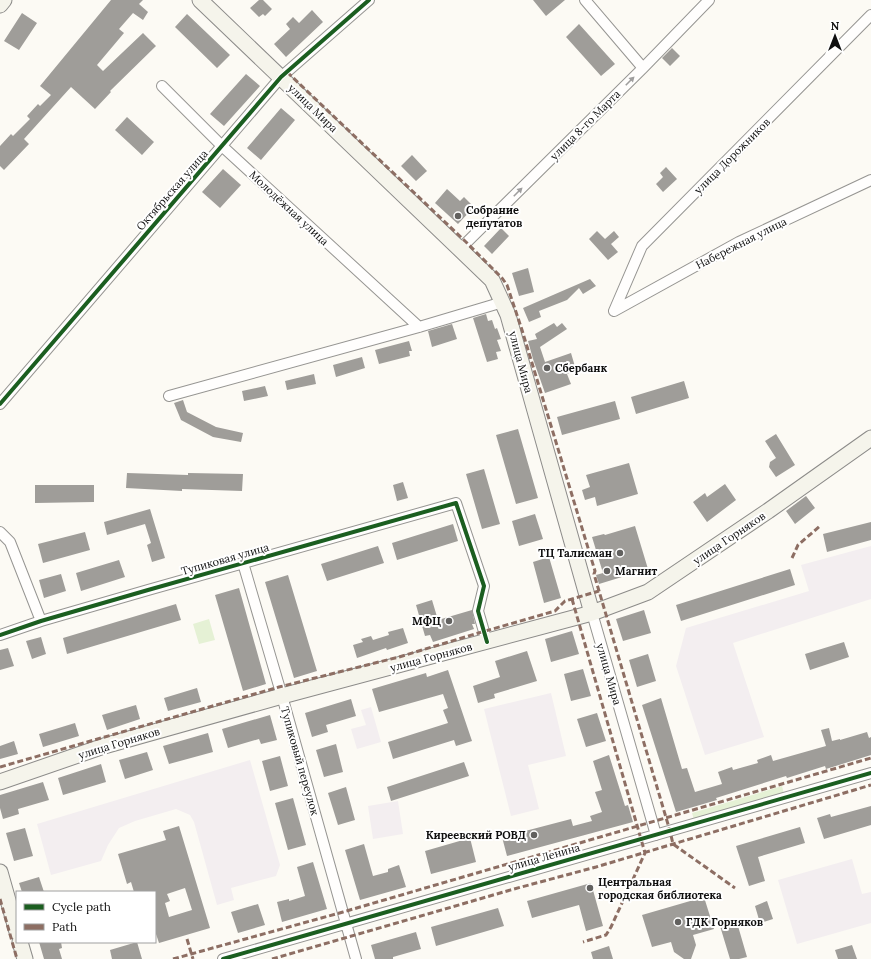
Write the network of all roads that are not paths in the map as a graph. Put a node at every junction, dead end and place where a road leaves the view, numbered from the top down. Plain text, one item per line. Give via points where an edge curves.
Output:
1 (4, 0) edge
2 (200, 0) edge
3 (369, 0) edge
4 (585, 0) edge
5 (709, 0) edge
6 (0, 5) edge
7 (871, 15) edge
8 (643, 68) junction
9 (281, 77) junction
10 (162, 86) dead end
11 (222, 146) junction
12 (871, 180) edge
13 (460, 249) junction
14 (504, 302) junction
15 (614, 311) joint
16 (419, 327) junction
17 (169, 396) dead end
18 (0, 404) edge
19 (871, 438) edge
20 (0, 532) edge
21 (243, 563) junction
22 (592, 613) junction
23 (41, 621) junction
24 (0, 635) edge
25 (487, 642) junction
26 (282, 696) junction
27 (871, 773) edge
28 (0, 782) edge
29 (656, 835) junction
30 (0, 872) edge
31 (346, 924) junction
32 (16, 928) edge
33 (20, 943) edge
34 (25, 959) edge
35 (223, 959) edge
36 (356, 959) edge

1 - 6 main road
2 - 9 main road, улица Мира
3 - 9 street, Октябрьская улица
4 - 8 street
5 - 8 street, улица 8-го Марта
7 - 15 street, улица Дорожников via 642,246
13 -> 8 street, улица 8-го Марта
9 - 11 street, Октябрьская улица
9 - 13 main road, улица Мира
10 - 11 street, Молодёжная улица
11 - 16 street, Молодёжная улица
11 - 18 street, Октябрьская улица
12 - 15 street, Набережная улица via 739,242
13 - 14 main road, улица Мира via 492,280
14 - 16 street
14 - 22 main road, улица Мира
16 - 17 street
19 - 22 main road, улица Горняков via 648,592
20 - 23 street via 10,542
21 - 23 street, Тупиковая улица
21 - 25 street, Тупиковая улица via 456,502 484,586 478,611
21 - 26 street, Тупиковый переулок
22 - 25 main road, улица Горняков
22 - 29 street, улица Мира
23 - 24 street, Тупиковая улица
25 - 26 main road, улица Горняков
26 - 28 main road, улица Горняков via 104,746
26 - 31 street, Тупиковый переулок
27 - 29 street, улица Ленина
29 - 31 street, улица Ленина
30 - 32 main road
31 - 35 street, улица Ленина
31 - 36 street, Тупиковый переулок
33 - 34 main road

